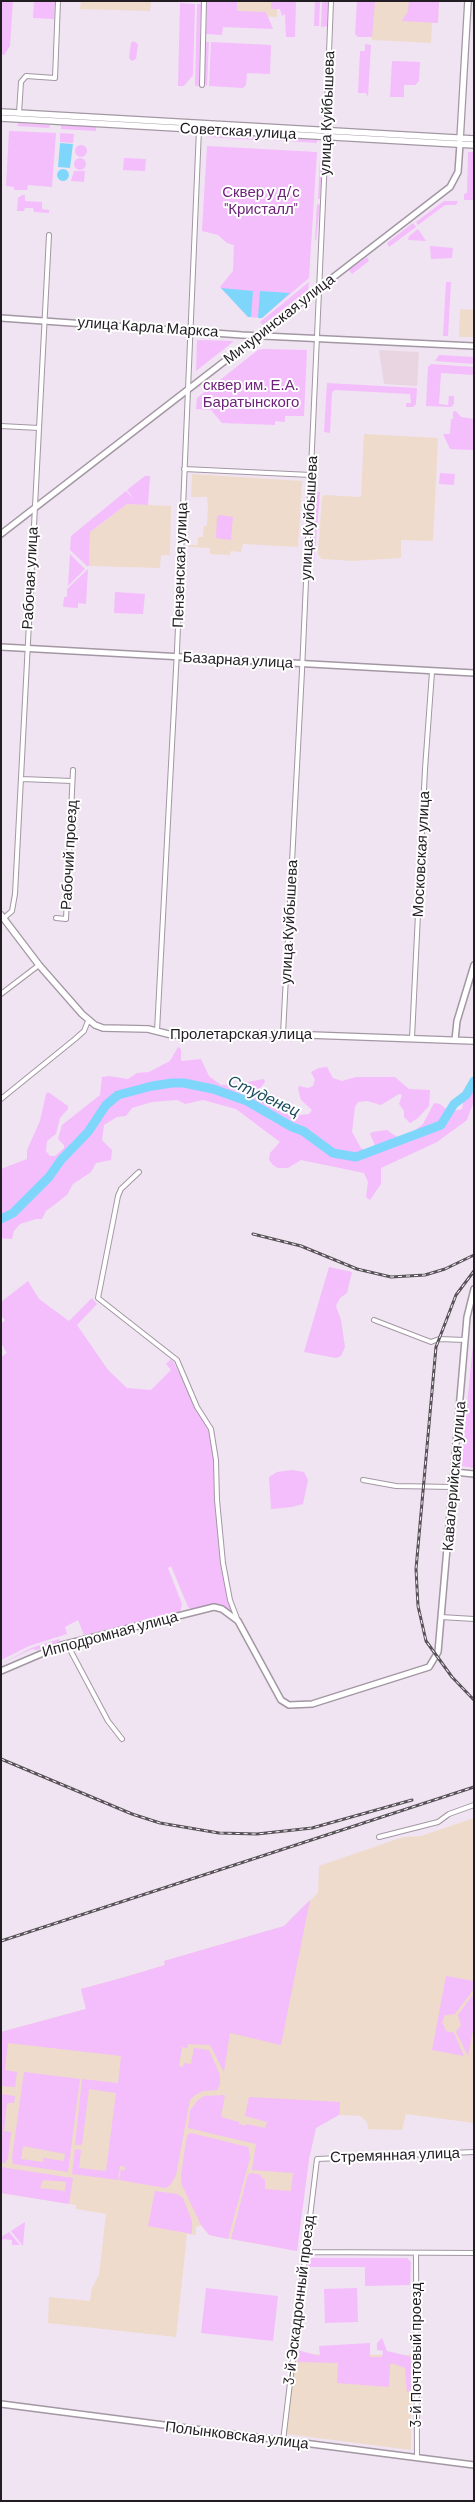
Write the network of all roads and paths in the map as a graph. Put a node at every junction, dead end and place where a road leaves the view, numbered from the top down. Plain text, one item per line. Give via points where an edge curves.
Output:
1 (58, 1) edge
2 (204, 1) edge
3 (331, 1) edge
4 (468, 1) edge
5 (202, 85) dead end
6 (1, 112) edge
7 (19, 113) junction
8 (1, 118) edge
9 (199, 126) junction
10 (326, 133) junction
11 (471, 139) edge
12 (460, 141) junction
13 (474, 145) edge
14 (49, 235) dead end
15 (319, 289) junction
16 (1, 318) edge
17 (45, 320) junction
18 (191, 330) junction
19 (259, 336) junction
20 (317, 338) junction
21 (474, 346) edge
22 (188, 390) junction
23 (1, 426) edge
24 (39, 428) junction
25 (184, 469) junction
26 (311, 475) junction
27 (34, 509) junction
28 (1, 534) edge
29 (1, 647) edge
30 (27, 649) junction
31 (176, 656) junction
32 (303, 663) junction
33 (432, 672) junction
34 (474, 673) edge
35 (73, 770) dead end
36 (22, 779) junction
37 (72, 781) junction
38 (3, 916) edge
39 (56, 918) dead end
40 (474, 964) edge
41 (39, 965) junction
42 (1, 994) edge
43 (88, 1021) junction
44 (157, 1032) junction
45 (283, 1034) junction
46 (412, 1038) junction
47 (455, 1040) junction
48 (474, 1041) edge
49 (1, 1099) edge
50 (139, 1172) dead end
51 (474, 1289) edge
52 (374, 1320) dead end
53 (465, 1340) junction
54 (454, 1472) junction
55 (474, 1474) edge
56 (363, 1480) dead end
57 (453, 1487) junction
58 (441, 1617) junction
59 (474, 1619) edge
60 (238, 1621) junction
61 (67, 1644) junction
62 (1, 1671) edge
63 (122, 1739) dead end
64 (474, 1806) edge
65 (379, 1837) dead end
66 (474, 2152) edge
67 (317, 2159) joint
68 (306, 2252) junction
69 (416, 2253) junction
70 (474, 2253) edge
71 (1, 2404) edge
72 (283, 2441) junction
73 (417, 2457) junction
74 (474, 2465) edge

1 - 7 street via 55,78 26,76 21,82
2 - 5 street
3 - 10 street, улица Куйбышева
4 - 12 main road
6 - 7 main road
7 - 9 main road
8 - 9 main road, Советская улица
9 - 10 main road, Советская улица
9 - 18 street, Пензенская улица
10 - 12 main road, Советская улица
10 - 15 street, улица Куйбышева
11 - 12 main road
12 - 13 main road, Советская улица
12 - 15 main road, Мичуринская улица via 458,172 450,187
14 - 17 street, Рабочая улица
15 - 19 main road, Мичуринская улица
15 - 20 street, улица Куйбышева
16 - 17 main road, улица Карла Маркса
17 - 18 main road, улица Карла Маркса
17 - 24 street, Рабочая улица
18 - 19 main road, улица Карла Маркса
18 - 22 street, Пензенская улица
19 - 20 main road, улица Карла Маркса
19 - 22 main road, Мичуринская улица
20 - 21 main road, улица Карла Маркса
20 - 26 street, улица Куйбышева
22 - 25 street, Пензенская улица
22 - 27 main road, Мичуринская улица
23 - 24 street
24 - 27 street, Рабочая улица
25 - 26 street
25 - 31 street, Пензенская улица
26 - 32 street, улица Куйбышева
27 - 28 main road, Мичуринская улица
27 - 30 street, Рабочая улица
29 - 30 main road, Базарная улица
30 - 31 main road, Базарная улица
30 - 36 street, Рабочая улица
31 - 32 main road, Базарная улица
31 - 44 street, Пензенская улица
32 - 33 main road, Базарная улица
32 - 45 street, улица Куйбышева
33 - 34 main road, Базарная улица
33 - 46 street, Московская улица
35 - 37 street, Рабочий проезд
36 - 37 street, Рабочий проезд
36 - 38 street, Рабочая улица via 14,907 12,912
37 - 39 street, Рабочий проезд via 66,919
38 - 41 main road, Пролетарская улица
40 - 47 main road via 457,1021
41 - 42 street
41 - 43 main road, Пролетарская улица
43 - 44 main road, Пролетарская улица via 110,1029
43 - 49 street via 84,1031
44 - 45 main road, Пролетарская улица via 172,1036
45 - 46 main road, Пролетарская улица
46 - 47 main road, Пролетарская улица
47 - 48 main road, Пролетарская улица
50 - 60 street via 118,1196 98,1298 176,1360 197,1407 211,1429 223,1563
51 - 53 main road, Кавалерийская улица
52 - 53 street via 431,1342 439,1339
53 - 54 main road, Кавалерийская улица
54 - 55 main road
54 - 57 main road, Кавалерийская улица
56 - 57 street via 396,1486
57 - 58 main road, Кавалерийская улица
58 - 59 street
58 - 60 main road, Кавалерийская улица via 438,1654 433,1663 422,1670 312,1704 288,1705 281,1700
60 - 61 main road, Ипподромная улица via 222,1609 202,1609
61 - 62 main road, Ипподромная улица
61 - 63 street via 108,1720
64 - 65 street via 449,1814 438,1822
66 - 67 street, Стремянная улица
67 - 68 street, 3-й Эскадронный проезд
68 - 69 street
68 - 72 street, 3-й Эскадронный проезд
69 - 70 street
69 - 73 street, 3-й Почтовый проезд
71 - 72 main road, Полынковская улица
72 - 73 main road, Полынковская улица
73 - 74 main road, Полынковская улица

